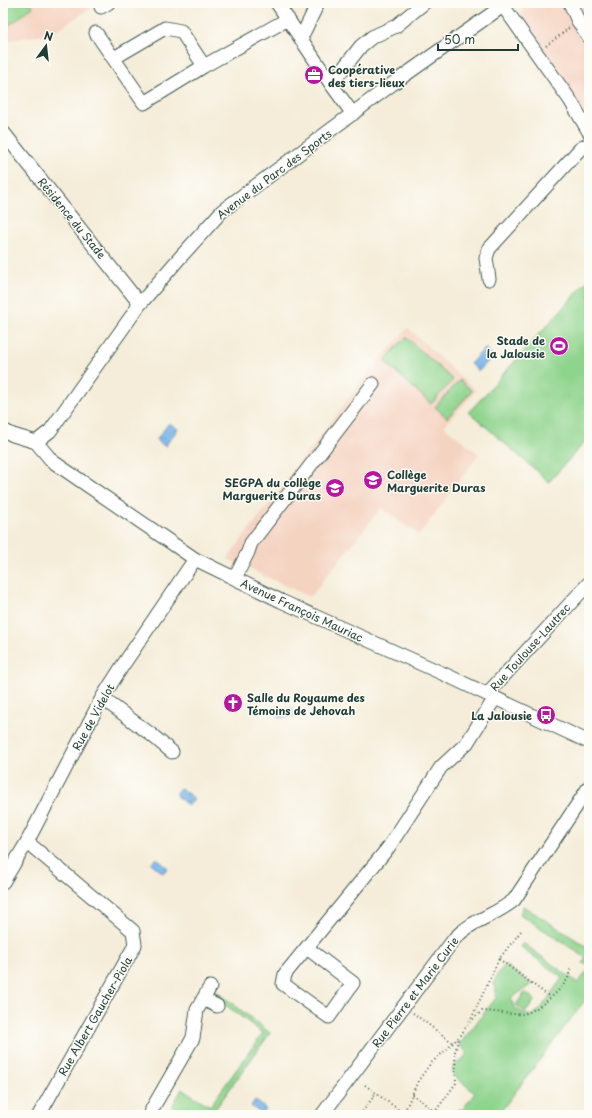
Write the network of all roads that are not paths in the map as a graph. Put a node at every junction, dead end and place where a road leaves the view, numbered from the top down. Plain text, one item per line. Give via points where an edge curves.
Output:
1 (277, 3) edge
2 (318, 3) edge
3 (424, 3) edge
4 (570, 3) edge
5 (505, 4) edge
6 (288, 19) junction
7 (96, 33) dead end
8 (589, 37) edge
9 (301, 38) junction
10 (114, 58) junction
11 (204, 66) junction
12 (331, 84) junction
13 (353, 114) junction
14 (3, 132) edge
15 (589, 132) edge
16 (589, 144) edge
17 (489, 279) dead end
18 (140, 304) junction
19 (373, 384) dead end
20 (3, 430) edge
21 (36, 442) junction
22 (195, 559) junction
23 (236, 576) junction
24 (589, 583) edge
25 (491, 696) junction
26 (102, 698) junction
27 (589, 742) edge
28 (172, 752) dead end
29 (589, 787) edge
30 (27, 842) junction
31 (3, 882) edge
32 (307, 948) junction
33 (210, 987) dead end
34 (203, 999) junction
35 (216, 1006) dead end
36 (39, 1115) edge
37 (151, 1115) edge
38 (322, 1115) edge

1 - 6 street
2 - 9 street
3 - 12 street via 396,26 361,46
4 - 8 street
5 - 13 street, Avenue du Parc des Sports
5 - 15 street
6 - 9 street
6 - 11 street
7 - 10 street
9 - 12 street
10 - 11 street via 165,28 181,31
10 - 11 street via 144,103
12 - 13 street
13 - 18 street, Avenue du Parc des Sports via 222,211
14 - 18 street, Résidence du Stade
16 - 17 street via 580,149 489,249 486,258
18 - 21 street, Avenue du Parc des Sports via 50,431
19 - 23 street via 251,543
20 - 21 street
21 - 22 street, Avenue François Mauriac via 52,461
22 - 23 street, Avenue François Mauriac
22 - 26 street, Rue de Videlot
23 - 25 street, Avenue François Mauriac via 354,635
24 - 25 street, Rue Toulouse-Lautrec
25 - 27 street, Avenue François Mauriac
25 - 32 street, Rue Toulouse-Lautrec via 467,743 441,767 388,848
26 - 28 street
26 - 30 street, Rue de Videlot
29 - 38 street, Rue Pierre et Marie Curie via 514,900 472,923 455,938
30 - 31 street, Rue de Videlot
30 - 36 street, Rue Albert Gaucher-Piola via 133,931 135,945
32 - 32 street, Rue Toulouse-Lautrec via 285,974 283,984 329,1017 353,983
33 - 34 street
34 - 35 street
34 - 37 street via 197,1010 193,1038

